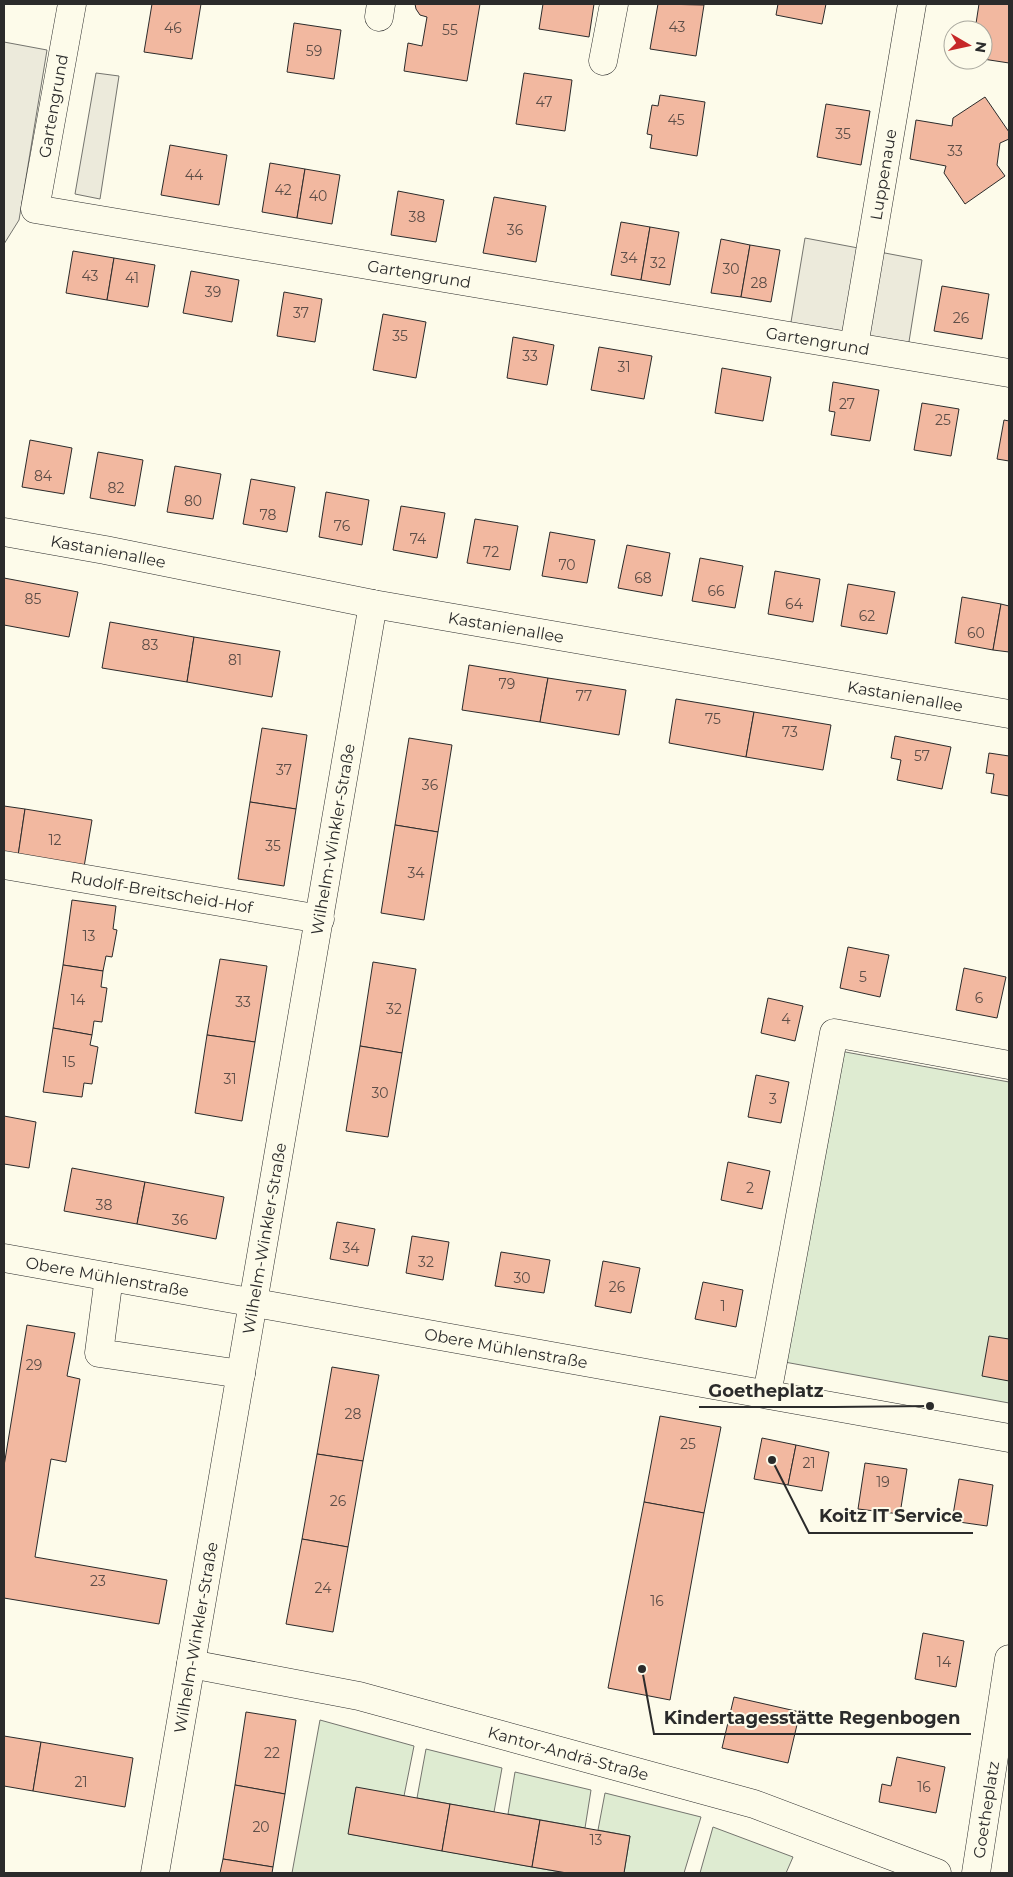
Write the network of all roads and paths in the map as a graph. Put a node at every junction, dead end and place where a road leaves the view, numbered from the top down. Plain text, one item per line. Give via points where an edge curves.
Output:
1 (72, 4) edge
2 (614, 4) edge
3 (912, 4) edge
4 (604, 61) dead end
5 (854, 346) junction
6 (1009, 373) edge
7 (4, 532) edge
8 (373, 604) junction
9 (1009, 714) edge
10 (4, 865) edge
11 (320, 919) junction
12 (1009, 1065) edge
13 (4, 1258) edge
14 (109, 1277) junction
15 (254, 1302) junction
16 (241, 1374) junction
17 (768, 1394) junction
18 (1009, 1438) edge
19 (1009, 1659) edge
20 (191, 1664) junction
21 (155, 1873) edge
22 (936, 1873) edge
23 (976, 1873) edge

1 - 5 street, Gartengrund via 35,209
2 - 4 street
3 - 5 street, Luppenaue
5 - 6 street, Gartengrund
7 - 8 street, Kastanienallee
8 - 9 street, Kastanienallee
8 - 11 street, Wilhelm-Winkler-Straße
10 - 11 street, Rudolf-Breitscheid-Hof
11 - 15 street, Wilhelm-Winkler-Straße
12 - 17 street via 834,1033
13 - 14 street, Obere Mühlenstraße
14 - 15 street, Obere Mühlenstraße
14 - 16 street via 99,1353
15 - 16 street, Wilhelm-Winkler-Straße
15 - 17 street, Obere Mühlenstraße
16 - 20 street, Wilhelm-Winkler-Straße
17 - 18 street, Obere Mühlenstraße
19 - 23 street, Goetheplatz
20 - 21 street, Wilhelm-Winkler-Straße
20 - 22 street, Kantor-Andrä-Straße via 359,1696 754,1804

